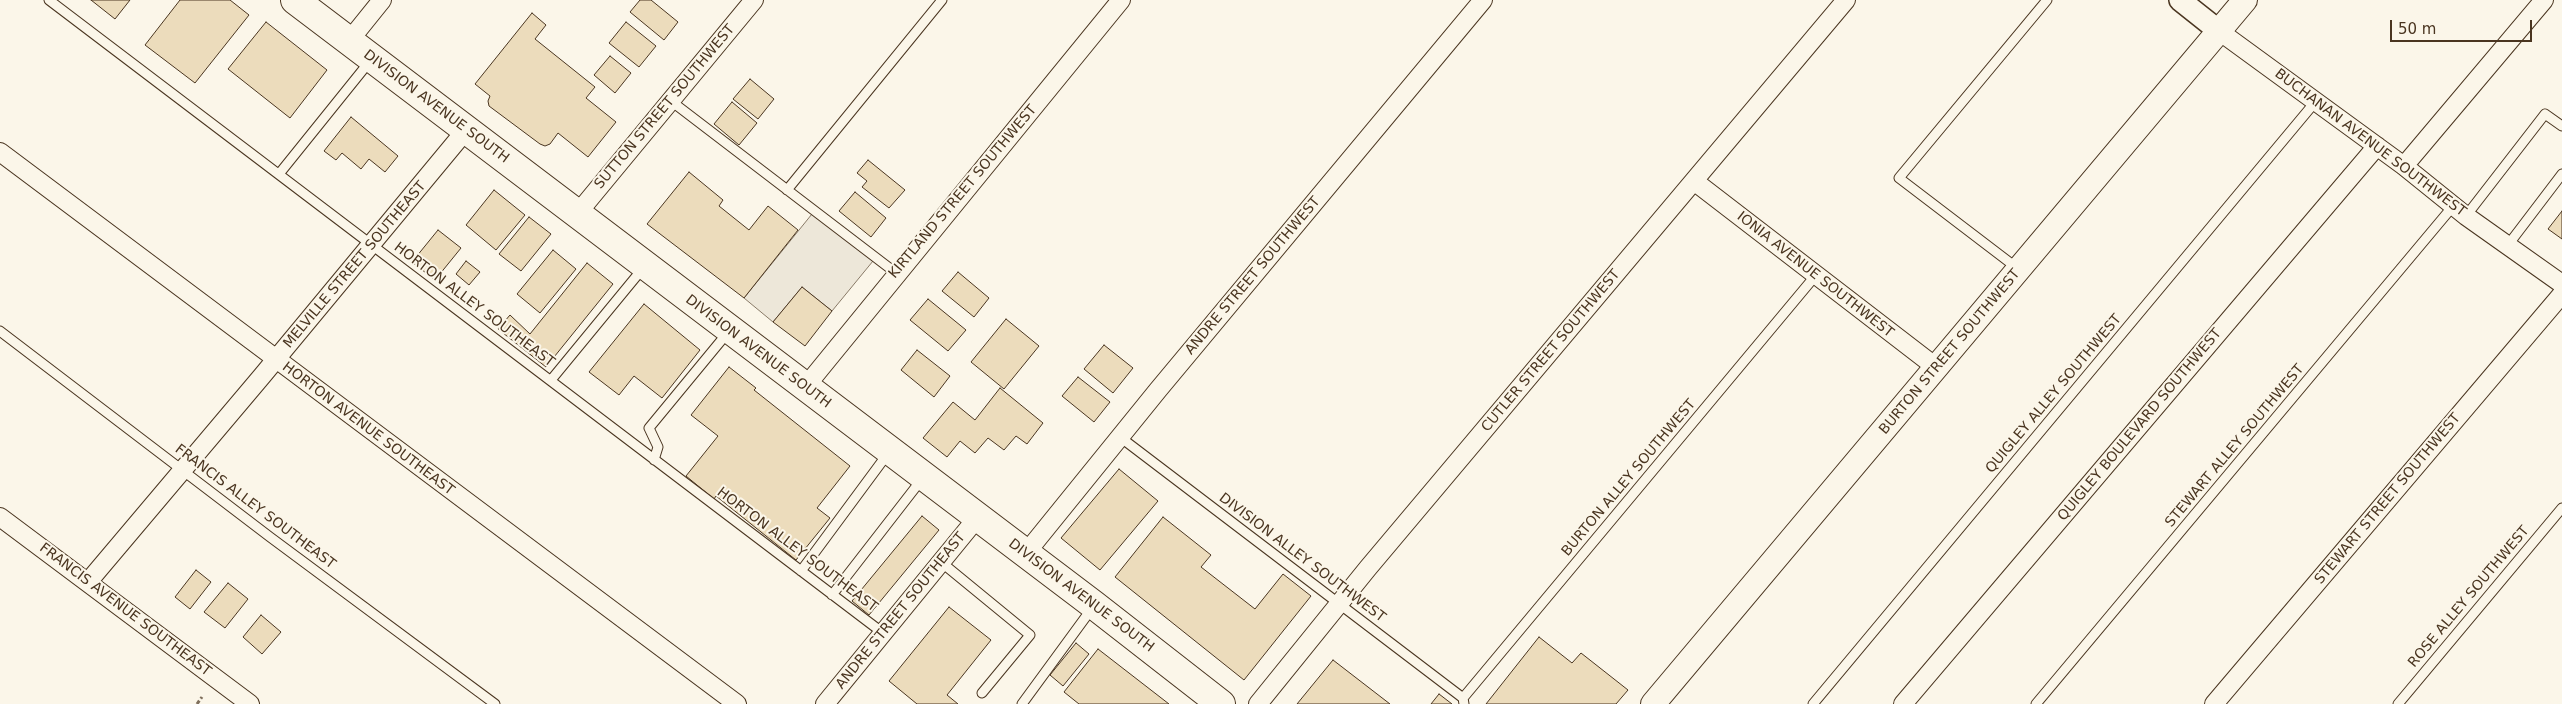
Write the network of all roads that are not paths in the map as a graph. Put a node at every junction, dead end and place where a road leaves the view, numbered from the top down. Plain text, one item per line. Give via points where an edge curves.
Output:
1 (48, 0) edge
2 (295, 0) edge
3 (382, 0) edge
4 (754, 0) edge
5 (942, 0) edge
6 (1121, 0) edge
7 (1483, 0) edge
8 (1846, 0) edge
9 (2047, 0) edge
10 (2180, 0) edge
11 (2245, 0) edge
12 (2544, 0) edge
13 (2220, 30) junction
14 (349, 41) junction
15 (372, 59) junction
16 (671, 101) junction
17 (2316, 102) junction
18 (2562, 126) edge
19 (466, 130) junction
20 (2377, 146) junction
21 (0, 152) edge
22 (2404, 166) junction
23 (279, 174) junction
24 (2562, 174) edge
25 (1694, 181) junction
26 (787, 190) junction
27 (2460, 210) junction
28 (577, 214) junction
29 (372, 244) junction
30 (2508, 245) junction
31 (645, 266) junction
32 (2019, 270) junction
33 (896, 274) junction
34 (1816, 275) junction
35 (2562, 284) edge
36 (2562, 294) edge
37 (729, 330) junction
38 (0, 331) edge
39 (276, 360) junction
40 (1937, 368) junction
41 (551, 380) junction
42 (806, 386) junction
43 (1120, 437) junction
44 (890, 452) junction
45 (654, 460) junction
46 (183, 470) junction
47 (923, 477) junction
48 (2562, 508) edge
49 (0, 517) edge
50 (977, 518) junction
51 (1026, 553) junction
52 (941, 562) junction
53 (801, 571) junction
54 (88, 582) junction
55 (832, 595) junction
56 (1340, 603) junction
57 (1094, 605) junction
58 (883, 632) junction
59 (982, 693) dead end
60 (1463, 701) edge
61 (250, 704) edge
62 (496, 704) edge
63 (737, 704) edge
64 (825, 704) edge
65 (1022, 704) edge
66 (1221, 704) edge
67 (1258, 704) edge
68 (1653, 704) edge
69 (1813, 704) edge
70 (1903, 704) edge
71 (2036, 704) edge
72 (2214, 704) edge
73 (2398, 704) edge

1 - 23 lane, HORTON ALLEY SOUTHEAST
2 - 14 main road, DIVISION AVENUE SOUTH
3 - 14 street
4 - 16 street, SUTTON STREET SOUTHWEST
5 - 26 lane
6 - 33 street, KIRTLAND STREET SOUTHWEST
7 - 43 street, ANDRE STREET SOUTHWEST
8 - 25 street, CUTLER STREET SOUTHWEST
9 - 32 lane via 1899,178
10 - 13 street, BUCHANAN AVENUE SOUTHWEST
11 - 13 main road, BURTON STREET SOUTHWEST
12 - 22 street
13 - 17 street, BUCHANAN AVENUE SOUTHWEST
13 - 32 main road, BURTON STREET SOUTHWEST
14 - 15 main road, DIVISION AVENUE SOUTH
15 - 19 main road, DIVISION AVENUE SOUTH
15 - 23 lane
16 - 26 lane
16 - 28 street, SUTTON STREET SOUTHWEST
17 - 20 street, BUCHANAN AVENUE SOUTHWEST
17 - 69 lane, QUIGLEY ALLEY SOUTHWEST
18 - 27 lane, STEWART ALLEY SOUTHWEST via 2545,114
19 - 28 main road, DIVISION AVENUE SOUTH
19 - 29 street, MELVILLE STREET SOUTHEAST
20 - 22 street, BUCHANAN AVENUE SOUTHWEST
20 - 70 street, QUIGLEY BOULEVARD SOUTHWEST
21 - 39 street, HORTON AVENUE SOUTHEAST
22 - 27 street, BUCHANAN AVENUE SOUTHWEST
23 - 29 lane, HORTON ALLEY SOUTHEAST
24 - 30 lane
25 - 34 street, IONIA AVENUE SOUTHWEST
25 - 56 street, CUTLER STREET SOUTHWEST
26 - 33 lane
27 - 30 street, BUCHANAN AVENUE SOUTHWEST
27 - 71 lane, STEWART ALLEY SOUTHWEST
28 - 31 main road, DIVISION AVENUE SOUTH
29 - 39 street, MELVILLE STREET SOUTHEAST
29 - 41 lane, HORTON ALLEY SOUTHEAST
30 - 35 street, BUCHANAN AVENUE SOUTHWEST
31 - 37 main road, DIVISION AVENUE SOUTH
31 - 41 lane
32 - 40 main road, BURTON STREET SOUTHWEST
33 - 42 street, KIRTLAND STREET SOUTHWEST
34 - 40 street, IONIA AVENUE SOUTHWEST
34 - 60 lane, BURTON ALLEY SOUTHWEST
36 - 72 street, STEWART STREET SOUTHWEST
37 - 42 main road, DIVISION AVENUE SOUTH
37 - 45 lane via 649,428 658,447
38 - 46 lane, FRANCIS ALLEY SOUTHEAST
39 - 46 street, MELVILLE STREET SOUTHEAST
39 - 63 street, HORTON AVENUE SOUTHEAST
40 - 68 main road, BURTON STREET SOUTHWEST
41 - 45 lane, HORTON ALLEY SOUTHEAST
42 - 44 main road, DIVISION AVENUE SOUTH
43 - 51 street, ANDRE STREET SOUTHWEST
43 - 56 lane, DIVISION ALLEY SOUTHWEST
44 - 47 main road, DIVISION AVENUE SOUTH
44 - 53 lane
45 - 53 lane, HORTON ALLEY SOUTHEAST
46 - 54 street, MELVILLE STREET SOUTHEAST
46 - 62 lane, FRANCIS ALLEY SOUTHEAST
47 - 50 main road, DIVISION AVENUE SOUTH
47 - 55 lane
48 - 73 lane, ROSE ALLEY SOUTHWEST
49 - 54 street, FRANCIS AVENUE SOUTHEAST
50 - 51 main road, DIVISION AVENUE SOUTH
50 - 52 street, ANDRE STREET SOUTHEAST
51 - 57 main road, DIVISION AVENUE SOUTH
52 - 58 street, ANDRE STREET SOUTHEAST
52 - 59 lane via 1030,635
53 - 55 lane, HORTON ALLEY SOUTHEAST
54 - 61 street, FRANCIS AVENUE SOUTHEAST
55 - 58 lane, HORTON ALLEY SOUTHEAST
56 - 60 lane, DIVISION ALLEY SOUTHWEST
56 - 67 street, CUTLER STREET SOUTHWEST
57 - 65 lane
57 - 66 main road, DIVISION AVENUE SOUTH
58 - 64 street, ANDRE STREET SOUTHEAST

